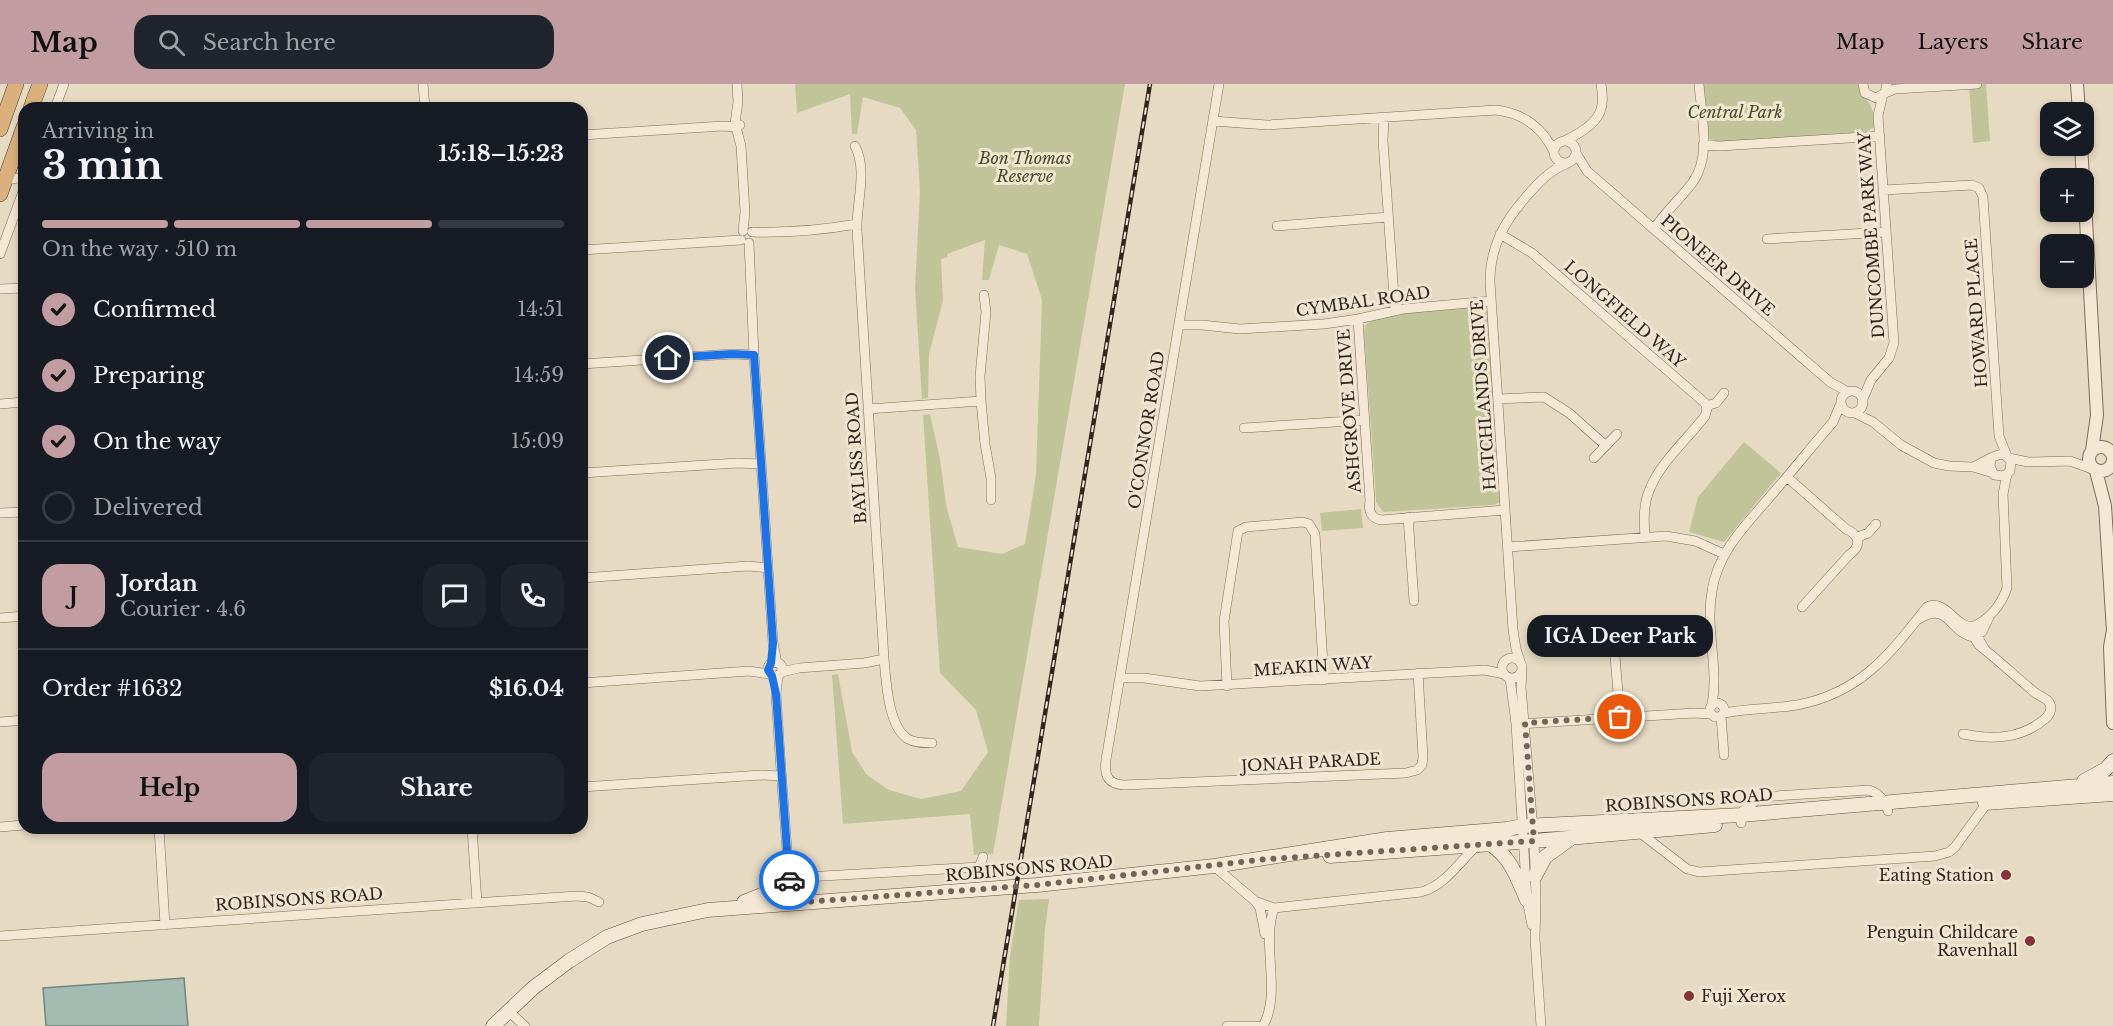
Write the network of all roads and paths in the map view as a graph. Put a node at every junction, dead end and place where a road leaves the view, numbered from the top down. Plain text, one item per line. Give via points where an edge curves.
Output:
1 (16, 84) edge
2 (40, 84) edge
3 (64, 84) edge
4 (423, 84) edge
5 (737, 84) edge
6 (1219, 84) edge
7 (1601, 84) edge
8 (1699, 84) edge
9 (1863, 84) edge
10 (1977, 84) edge
11 (2077, 84) edge
12 (1885, 90) edge
13 (1868, 96) junction
14 (33, 102) edge
15 (57, 102) edge
16 (424, 102) edge
17 (2078, 102) edge
18 (1878, 116) junction
19 (1214, 117) junction
20 (1381, 117) junction
21 (737, 125) junction
22 (1586, 128) junction
23 (0, 129) edge
24 (1544, 134) junction
25 (588, 135) edge
26 (1880, 136) junction
27 (1562, 142) junction
28 (855, 146) dead end
29 (1703, 147) junction
30 (18, 149) edge
31 (1576, 152) junction
32 (1554, 153) junction
33 (1567, 163) junction
34 (1587, 171) junction
35 (1545, 175) junction
36 (18, 180) edge
37 (2, 187) edge
38 (1884, 190) junction
39 (18, 205) edge
40 (1388, 218) junction
41 (2086, 222) edge
42 (1276, 226) dead end
43 (857, 227) junction
44 (1652, 228) junction
45 (1886, 232) junction
46 (747, 236) junction
47 (1498, 237) junction
48 (1767, 239) dead end
49 (588, 250) edge
50 (0, 254) edge
51 (18, 288) edge
52 (0, 289) edge
53 (984, 295) dead end
54 (1491, 301) junction
55 (1395, 310) junction
56 (1358, 319) junction
57 (1179, 322) junction
58 (754, 352) junction
59 (588, 364) edge
60 (1871, 380) junction
61 (1830, 382) junction
62 (1849, 392) junction
63 (1724, 393) dead end
64 (1498, 399) junction
65 (981, 401) junction
66 (18, 402) edge
67 (1862, 402) junction
68 (1841, 403) junction
69 (0, 404) edge
70 (1706, 406) junction
71 (868, 409) junction
72 (1854, 413) junction
73 (2097, 415) junction
74 (1365, 420) junction
75 (1833, 422) junction
76 (1873, 422) junction
77 (1244, 428) dead end
78 (1617, 434) dead end
79 (2000, 436) junction
80 (1605, 445) junction
81 (2092, 451) junction
82 (2110, 451) edge
83 (2008, 457) junction
84 (1594, 458) dead end
85 (1992, 458) junction
86 (761, 461) junction
87 (2070, 461) junction
88 (2028, 462) junction
89 (1973, 467) junction
90 (2104, 468) edge
91 (588, 473) edge
92 (2009, 473) junction
93 (1993, 474) junction
94 (1786, 477) junction
95 (2003, 494) junction
96 (991, 500) dead end
97 (1505, 510) junction
98 (18, 512) edge
99 (0, 513) edge
100 (1408, 517) junction
101 (1876, 524) dead end
102 (1846, 529) junction
103 (1645, 537) junction
104 (1858, 537) junction
105 (1508, 547) junction
106 (1724, 554) junction
107 (1849, 555) junction
108 (768, 565) junction
109 (588, 578) edge
110 (1414, 601) dead end
111 (1802, 607) dead end
112 (18, 616) edge
113 (0, 618) edge
114 (1513, 630) junction
115 (1629, 630) dead end
116 (2113, 630) edge
117 (1613, 632) junction
118 (1596, 633) dead end
119 (1974, 633) junction
120 (1520, 660) junction
121 (1505, 661) junction
122 (884, 662) junction
123 (775, 669) junction
124 (1485, 670) junction
125 (1522, 672) junction
126 (1418, 673) junction
127 (1120, 674) junction
128 (1507, 676) junction
129 (1324, 680) junction
130 (588, 682) edge
131 (1227, 686) junction
132 (1717, 710) junction
133 (1620, 717) junction
134 (18, 720) edge
135 (0, 722) edge
136 (2113, 723) edge
137 (1520, 724) junction
138 (1963, 734) dead end
139 (932, 743) dead end
140 (1724, 755) dead end
141 (2113, 761) edge
142 (781, 773) junction
143 (1109, 780) joint
144 (2113, 783) edge
145 (2070, 786) junction
146 (588, 787) edge
147 (2113, 794) edge
148 (1987, 803) junction
149 (1887, 807) junction
150 (1741, 819) junction
151 (18, 826) edge
152 (1527, 826) junction
153 (0, 827) edge
154 (1639, 832) junction
155 (159, 834) edge
156 (472, 834) edge
157 (1572, 838) junction
158 (1529, 842) junction
159 (1483, 845) junction
160 (983, 857) dead end
161 (1268, 859) junction
162 (1214, 866) junction
163 (1535, 876) junction
164 (789, 878) junction
165 (1527, 900) junction
166 (1256, 901) junction
167 (599, 902) dead end
168 (477, 903) junction
169 (791, 903) junction
170 (1274, 908) junction
171 (716, 910) junction
172 (165, 925) junction
173 (0, 936) edge
174 (1535, 939) junction
175 (1268, 945) junction
176 (508, 1011) junction
177 (493, 1026) edge
178 (525, 1026) edge
179 (1227, 1026) edge
180 (1257, 1026) edge
181 (1263, 1026) edge
182 (1541, 1026) edge

1 - 23 highway
2 - 14 highway
3 - 15 street
4 - 16 street
5 - 21 street via 741,110
6 - 19 street, O'CONNOR ROAD
7 - 22 street via 1602,108
8 - 29 street
9 - 13 street, DUNCOMBE PARK WAY
10 - 12 street
11 - 17 street
12 - 13 street via 1876,98
12 - 18 street, DUNCOMBE PARK WAY
13 - 18 street, DUNCOMBE PARK WAY
18 - 26 street, DUNCOMBE PARK WAY
19 - 20 street via 1267,125
19 - 57 street, O'CONNOR ROAD
20 - 24 street via 1503,111 1528,121
20 - 40 street
21 - 25 street
21 - 46 street via 742,139
22 - 27 street
22 - 31 street
24 - 27 street
24 - 32 street
26 - 29 street
26 - 38 street, DUNCOMBE PARK WAY
27 - 31 street via 1570,143
27 - 32 street
28 - 43 street, BAYLISS ROAD via 861,172
29 - 44 street via 1701,168 1693,182
30 - 37 highway
31 - 33 street
31 - 34 street, PIONEER DRIVE
32 - 33 street via 1557,160
32 - 35 street, HATCHLANDS DRIVE
33 - 34 street, PIONEER DRIVE
33 - 35 street, HATCHLANDS DRIVE
34 - 44 street, PIONEER DRIVE
35 - 47 street, HATCHLANDS DRIVE via 1510,216
36 - 37 street
38 - 45 street, DUNCOMBE PARK WAY
38 - 79 street, HOWARD PLACE via 1972,184 1979,188 1983,197
39 - 50 street
40 - 42 street
40 - 55 street
41 - 73 street
43 - 46 street
43 - 71 street, BAYLISS ROAD
44 - 61 street, PIONEER DRIVE
45 - 48 street
45 - 60 street, DUNCOMBE PARK WAY via 1893,351
46 - 49 street
46 - 58 street
47 - 54 street, HATCHLANDS DRIVE via 1490,271
47 - 70 street, LONGFIELD WAY via 1532,253
51 - 52 street
53 - 65 street
54 - 55 street, CYMBAL ROAD
54 - 64 street, HATCHLANDS DRIVE
55 - 56 street, CYMBAL ROAD
56 - 57 street, CYMBAL ROAD via 1240,329
56 - 74 street, ASHGROVE DRIVE
57 - 127 street, O'CONNOR ROAD
58 - 59 street
58 - 86 street
60 - 62 street, DUNCOMBE PARK WAY
60 - 67 street, DUNCOMBE PARK WAY
61 - 62 street, PIONEER DRIVE
61 - 68 street, PIONEER DRIVE
62 - 67 street via 1859,395
62 - 68 street
63 - 70 street via 1716,403
64 - 80 street via 1544,398 1557,404
64 - 97 street, HATCHLANDS DRIVE
65 - 71 street
65 - 96 street
66 - 69 street
67 - 72 street
67 - 76 street
68 - 72 street via 1843,410
68 - 75 street
70 - 103 street via 1705,416 1658,473 1649,491
71 - 122 street, BAYLISS ROAD
72 - 75 street
72 - 76 street
73 - 81 street
73 - 82 street
74 - 77 street
74 - 100 street, ASHGROVE DRIVE via 1370,501 1386,518
75 - 94 street
76 - 89 street via 1901,445 1934,463
78 - 80 street
79 - 83 street, HOWARD PLACE
79 - 85 street, HOWARD PLACE
80 - 84 street
81 - 82 street via 2102,447
81 - 87 street
81 - 90 street via 2089,461
82 - 90 street via 2113,461
83 - 85 street via 2000,454
83 - 88 street
83 - 92 street via 2012,465
85 - 89 street
85 - 93 street
86 - 91 street
86 - 108 street
87 - 88 street
87 - 90 street
88 - 92 street
89 - 93 street
90 - 116 street
92 - 93 street
92 - 95 street
93 - 95 street
94 - 102 street
94 - 106 street
95 - 119 street via 2008,580 2004,598
97 - 100 street, ASHGROVE DRIVE
97 - 105 street, HATCHLANDS DRIVE
98 - 99 street
100 - 110 street
101 - 104 street
102 - 104 street
102 - 107 street via 1851,544
103 - 105 street
103 - 106 street via 1679,537
104 - 107 street via 1856,549
105 - 114 street, HATCHLANDS DRIVE
106 - 132 street via 1714,578 1710,606
107 - 111 street
108 - 109 street
108 - 123 street
112 - 113 street
114 - 120 street, HATCHLANDS DRIVE
114 - 121 street, HATCHLANDS DRIVE
115 - 117 street
116 - 136 street
117 - 118 street
117 - 133 street
119 - 132 street via 1965,634 1934,608 1927,607 1878,665 1835,693 1797,705
119 - 138 street via 1985,650 2036,694 2043,705 2042,721 2008,737
120 - 121 street via 1514,657
120 - 125 street
121 - 124 street, MEAKIN WAY
121 - 128 street via 1502,668
122 - 123 street
122 - 139 street, BAYLISS ROAD via 898,729 908,739
123 - 130 street
123 - 142 street
124 - 126 street, MEAKIN WAY
124 - 128 street, MEAKIN WAY
125 - 128 street via 1516,678
125 - 137 street
126 - 129 street, MEAKIN WAY
126 - 143 street, JONAH PARADE via 1423,757 1422,765 1414,771 1124,785
127 - 131 street, MEAKIN WAY via 1193,686
127 - 143 street, O'CONNOR ROAD via 1106,760
128 - 137 street
129 - 131 street, MEAKIN WAY
129 - 131 street via 1314,541 1307,529 1296,524 1250,527 1236,549 1225,616
132 - 133 street
132 - 140 street
133 - 137 street
134 - 135 street
137 - 152 street
141 - 145 main road via 2092,778
142 - 146 street
142 - 164 street
144 - 145 main road, ROBINSONS ROAD
145 - 149 main road, ROBINSONS ROAD
147 - 148 main road, ROBINSONS ROAD
148 - 149 main road, ROBINSONS ROAD
148 - 154 street via 1955,847 1935,856 1700,872 1687,868
149 - 150 main road, ROBINSONS ROAD
150 - 152 main road, ROBINSONS ROAD
150 - 154 main road, ROBINSONS ROAD
151 - 153 street
152 - 158 street
152 - 161 main road, ROBINSONS ROAD via 1388,839
154 - 157 main road, ROBINSONS ROAD
155 - 172 street
156 - 168 street
157 - 158 main road, ROBINSONS ROAD
157 - 163 main road via 1545,857
158 - 159 main road, ROBINSONS ROAD
158 - 163 street
158 - 165 street
159 - 161 main road, ROBINSONS ROAD
159 - 165 main road via 1501,851 1508,859
159 - 170 street via 1430,889 1421,892
160 - 164 street, ROBINSONS ROAD via 979,867
161 - 162 main road, ROBINSONS ROAD
162 - 166 street
162 - 169 main road, ROBINSONS ROAD via 1037,885
163 - 174 street
164 - 169 street
164 - 171 main road via 768,893
165 - 174 street
166 - 170 street
166 - 175 street
167 - 168 street, ROBINSONS ROAD via 576,896
168 - 172 street, ROBINSONS ROAD
169 - 171 main road, ROBINSONS ROAD
170 - 175 street
171 - 176 main road via 642,924 607,937 569,961
172 - 173 street, ROBINSONS ROAD
174 - 182 street
175 - 181 street via 1272,1006
176 - 177 main road
176 - 178 street
179 - 180 street

